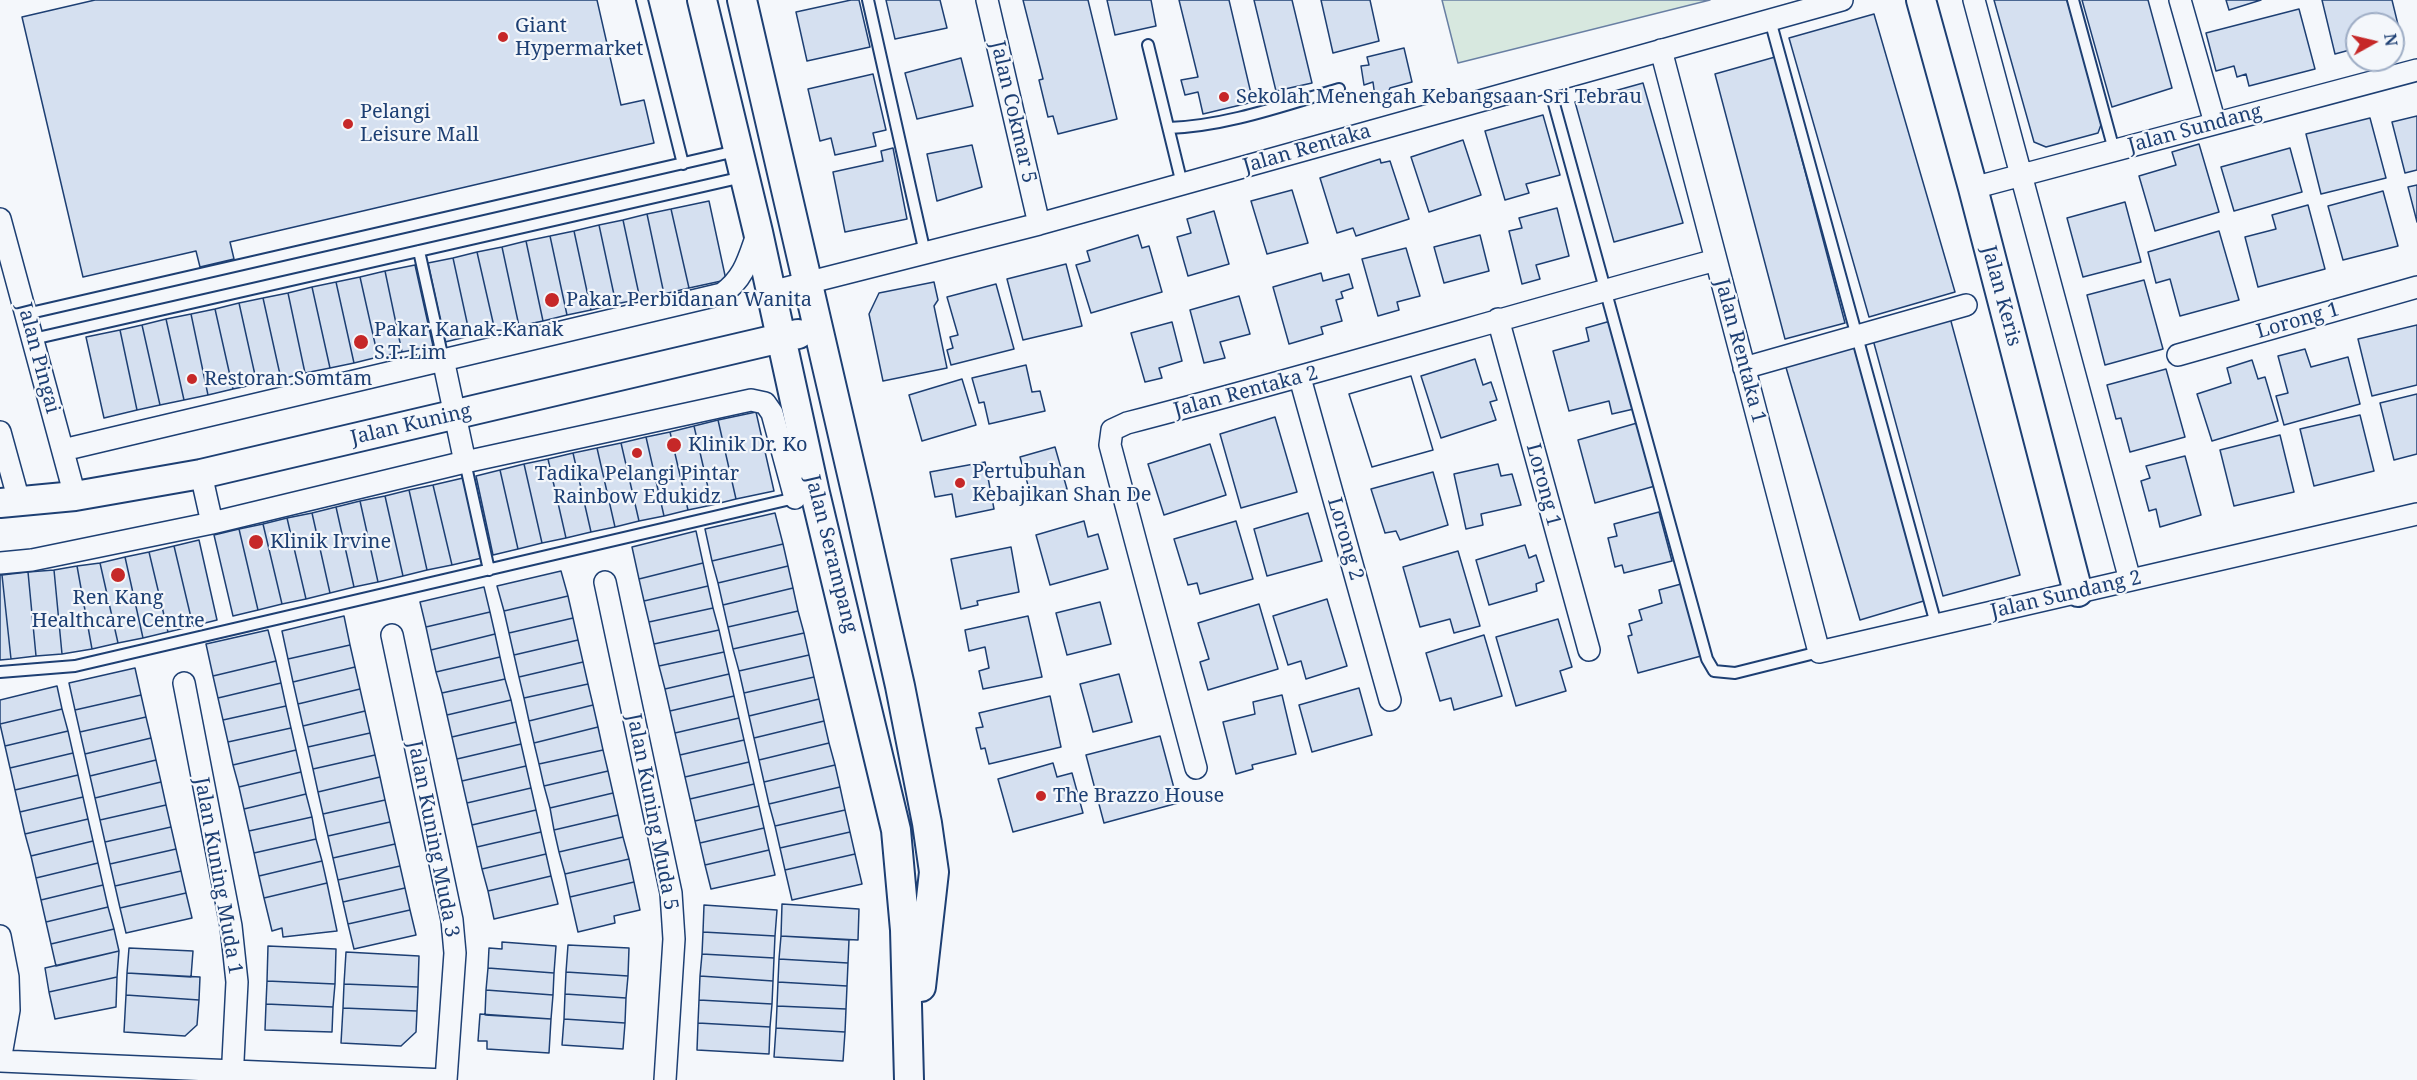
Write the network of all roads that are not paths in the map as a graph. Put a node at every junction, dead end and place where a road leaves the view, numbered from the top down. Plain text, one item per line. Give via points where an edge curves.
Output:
1 (642, 0) edge
2 (702, 0) edge
3 (742, 0) edge
4 (868, 0) edge
5 (987, 0) edge
6 (1842, 0) edge
7 (1921, 0) edge
8 (1974, 0) edge
9 (2073, 0) edge
10 (2180, 0) edge
11 (1770, 20) junction
12 (1148, 45) dead end
13 (1660, 50) junction
14 (2417, 70) edge
15 (1548, 82) junction
16 (1339, 89) dead end
17 (2215, 123) junction
18 (1169, 128) junction
19 (2114, 150) junction
20 (741, 163) junction
21 (683, 164) junction
22 (2020, 175) junction
23 (1182, 184) junction
24 (1973, 188) junction
25 (0, 219) edge
26 (1039, 224) junction
27 (758, 232) junction
28 (419, 251) junction
29 (925, 253) junction
30 (1716, 260) junction
31 (808, 283) junction
32 (2417, 287) edge
33 (1606, 290) junction
34 (771, 292) junction
35 (1966, 305) dead end
36 (26, 314) junction
37 (1498, 319) junction
38 (818, 329) junction
39 (1856, 335) junction
40 (781, 338) junction
41 (33, 339) junction
42 (2178, 356) dead end
43 (443, 359) junction
44 (1744, 368) junction
45 (1300, 378) junction
46 (455, 414) junction
47 (0, 432) edge
48 (63, 450) junction
49 (465, 462) junction
50 (201, 474) junction
51 (75, 496) junction
52 (795, 498) joint
53 (9, 502) edge
54 (2417, 514) edge
55 (212, 523) junction
56 (0, 563) edge
57 (489, 570) junction
58 (2130, 580) junction
59 (604, 582) dead end
60 (2078, 592) junction
61 (1936, 624) junction
62 (392, 635) dead end
63 (1589, 650) dead end
64 (1819, 652) junction
65 (0, 672) edge
66 (184, 683) dead end
67 (1390, 700) dead end
68 (1196, 768) dead end
69 (0, 936) edge
70 (0, 1061) edge
71 (232, 1075) edge
72 (909, 1079) edge
73 (446, 1080) edge
74 (665, 1080) edge

1 - 21 lane
2 - 20 main road, Jalan Serampang
3 - 31 main road, Jalan Serampang
4 - 29 lane
5 - 26 street, Jalan Cokmar 5
6 - 11 street, Jalan Rentaka
7 - 24 main road, Jalan Keris
8 - 22 street
9 - 19 lane
10 - 17 street
11 - 13 street, Jalan Rentaka
11 - 39 lane
12 - 18 lane
13 - 15 street, Jalan Rentaka
13 - 30 street, Jalan Rentaka 1
14 - 17 street, Jalan Sundang
15 - 23 street, Jalan Rentaka
15 - 33 lane
16 - 18 lane via 1243,116
17 - 19 street, Jalan Sundang
18 - 23 lane
19 - 22 street, Jalan Sundang
20 - 21 lane
20 - 27 main road, Jalan Serampang
20 - 28 lane
21 - 36 lane
22 - 24 street, Jalan Sundang
22 - 58 street
23 - 26 street, Jalan Rentaka
24 - 60 main road, Jalan Keris
25 - 36 street, Jalan Pingai
26 - 29 street, Jalan Rentaka
27 - 34 main road, Jalan Serampang
27 - 43 street via 743,273 722,294
28 - 41 lane
28 - 43 lane
29 - 31 street, Jalan Rentaka
30 - 33 street, Jalan Rentaka 2
30 - 44 street, Jalan Rentaka 1
31 - 34 street, Jalan Rentaka
31 - 38 main road, Jalan Serampang
32 - 42 street, Lorong 1
33 - 37 street, Jalan Rentaka 2
33 - 64 lane, Jalan Sundang 2 via 1707,659 1714,671 1735,672
34 - 40 main road, Jalan Serampang
35 - 39 street
36 - 41 street, Jalan Pingai
37 - 45 street, Jalan Rentaka 2
37 - 63 street, Lorong 1
38 - 40 main road, Jalan Kuning
38 - 72 main road, Jalan Serampang via 900,686 934,872
39 - 44 street
39 - 61 lane
40 - 46 main road, Jalan Kuning
40 - 72 main road, Jalan Serampang via 896,830 905,930
41 - 48 street, Jalan Pingai
43 - 46 street
43 - 48 street
44 - 64 street, Jalan Rentaka 1
45 - 67 street, Lorong 2
45 - 68 street, Jalan Rentaka 2 via 1112,430 1110,445
46 - 49 street
46 - 50 main road, Jalan Kuning
47 - 53 street
48 - 51 street, Jalan Pingai
49 - 52 street via 751,400 765,402 772,413
49 - 55 street
49 - 57 lane
50 - 51 main road, Jalan Kuning
50 - 55 street
51 - 53 main road, Jalan Kuning
52 - 57 lane
54 - 58 street, Jalan Sundang 2
55 - 56 street
57 - 65 lane via 75,666
58 - 60 street, Jalan Sundang 2
59 - 74 street, Jalan Kuning Muda 5 via 671,893 674,939
60 - 61 street, Jalan Sundang 2
61 - 64 street, Jalan Sundang 2
62 - 73 street, Jalan Kuning Muda 3 via 452,920 455,953
66 - 71 street, Jalan Kuning Muda 1 via 231,926 237,982
69 - 70 street via 9,1010
70 - 71 street
71 - 73 street

